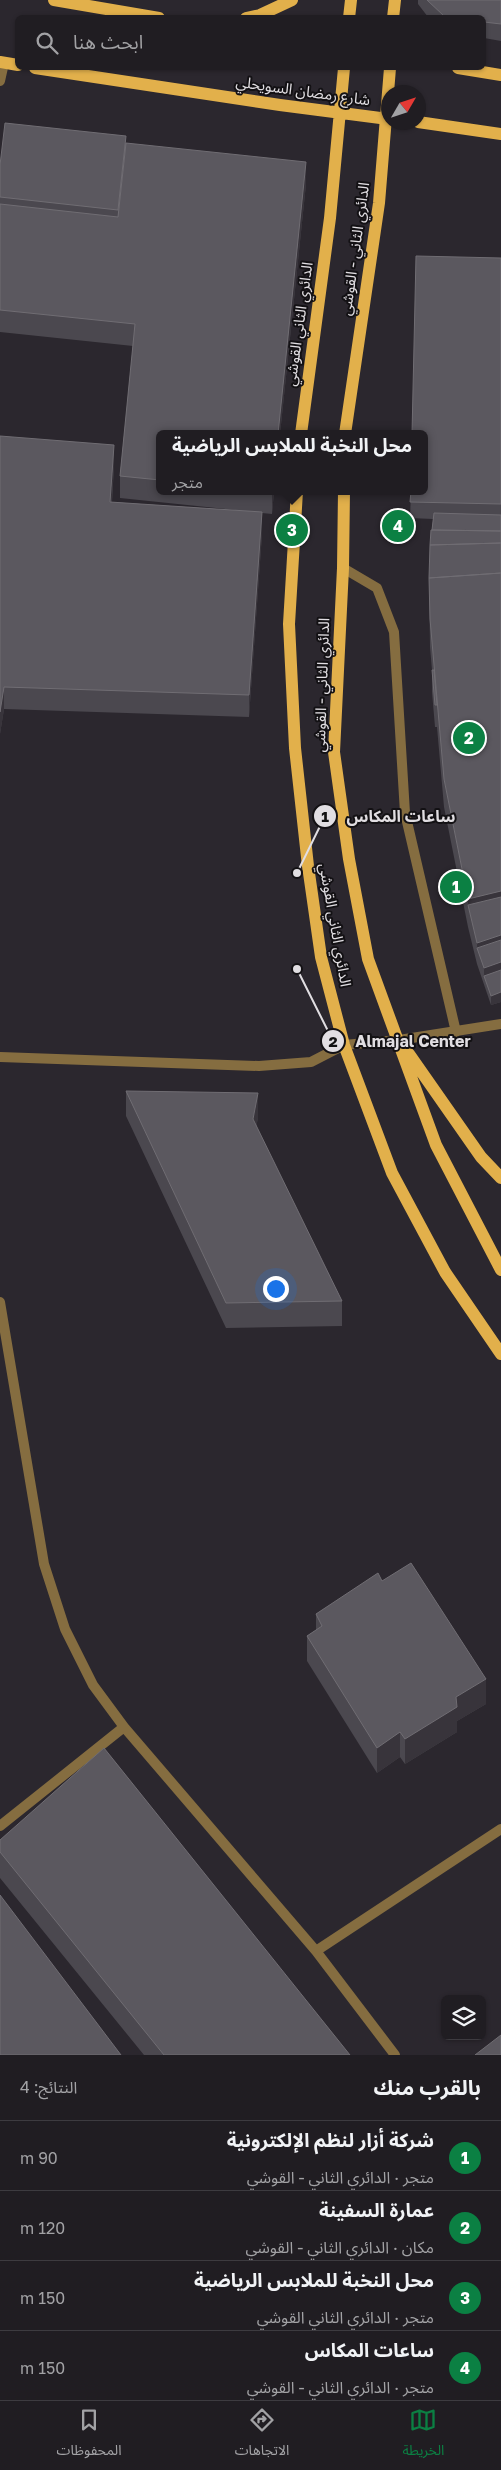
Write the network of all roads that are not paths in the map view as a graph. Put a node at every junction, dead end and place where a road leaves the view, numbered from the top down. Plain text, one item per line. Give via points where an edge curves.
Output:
1 (54, 0) edge
2 (292, 0) edge
3 (351, 0) edge
4 (395, 0) edge
5 (142, 15) edge
6 (260, 15) edge
7 (349, 15) edge
8 (394, 15) edge
9 (2, 62) edge
10 (15, 64) edge
11 (49, 70) edge
12 (344, 70) edge
13 (390, 70) edge
14 (470, 70) edge
15 (501, 75) edge
16 (0, 81) edge
17 (389, 85) edge
18 (340, 113) junction
19 (381, 118) edge
20 (426, 123) edge
21 (386, 130) edge
22 (501, 134) edge
23 (302, 430) edge
24 (346, 430) edge
25 (298, 495) edge
26 (344, 495) edge
27 (343, 568) junction
28 (501, 1024) edge
29 (456, 1032) junction
30 (399, 1040) junction
31 (344, 1045) junction
32 (0, 1057) edge
33 (501, 1178) edge
34 (501, 1270) edge
35 (0, 1302) edge
36 (501, 1354) edge
37 (124, 1726) junction
38 (0, 1826) edge
39 (501, 1829) edge
40 (316, 1951) junction
41 (395, 2055) edge

1 - 5 main road
2 - 6 main road
3 - 7 main road
4 - 8 main road
9 - 10 main road
9 - 16 street
11 - 18 main road, شارع رمضان السويحلي
12 - 18 main road, الدائري الثاني القوشي
13 - 17 main road, الدائري الثاني - القوشي
14 - 15 main road
18 - 19 main road, شارع رمضان السويحلي
18 - 23 main road, الدائري الثاني القوشي via 330,218
20 - 22 main road
21 - 24 main road, الدائري الثاني - القوشي via 379,204
25 - 31 main road, الدائري الثاني القوشي via 289,624 295,748 321,956
26 - 27 main road, الدائري الثاني - القوشي
27 - 29 street via 378,588 394,632 404,813
27 - 30 main road, الدائري الثاني - القوشي via 334,752 349,859 368,959
28 - 29 street
29 - 30 street
30 - 31 street
30 - 33 main road via 481,1157
30 - 34 main road, الدائري الثاني - القوشي via 436,1144
31 - 32 street via 311,1062 260,1066
31 - 36 main road, الدائري الثاني القوشي via 392,1173 445,1272
35 - 37 street via 44,1564 65,1629 93,1685
37 - 38 street
37 - 40 street
39 - 40 street
40 - 41 street

